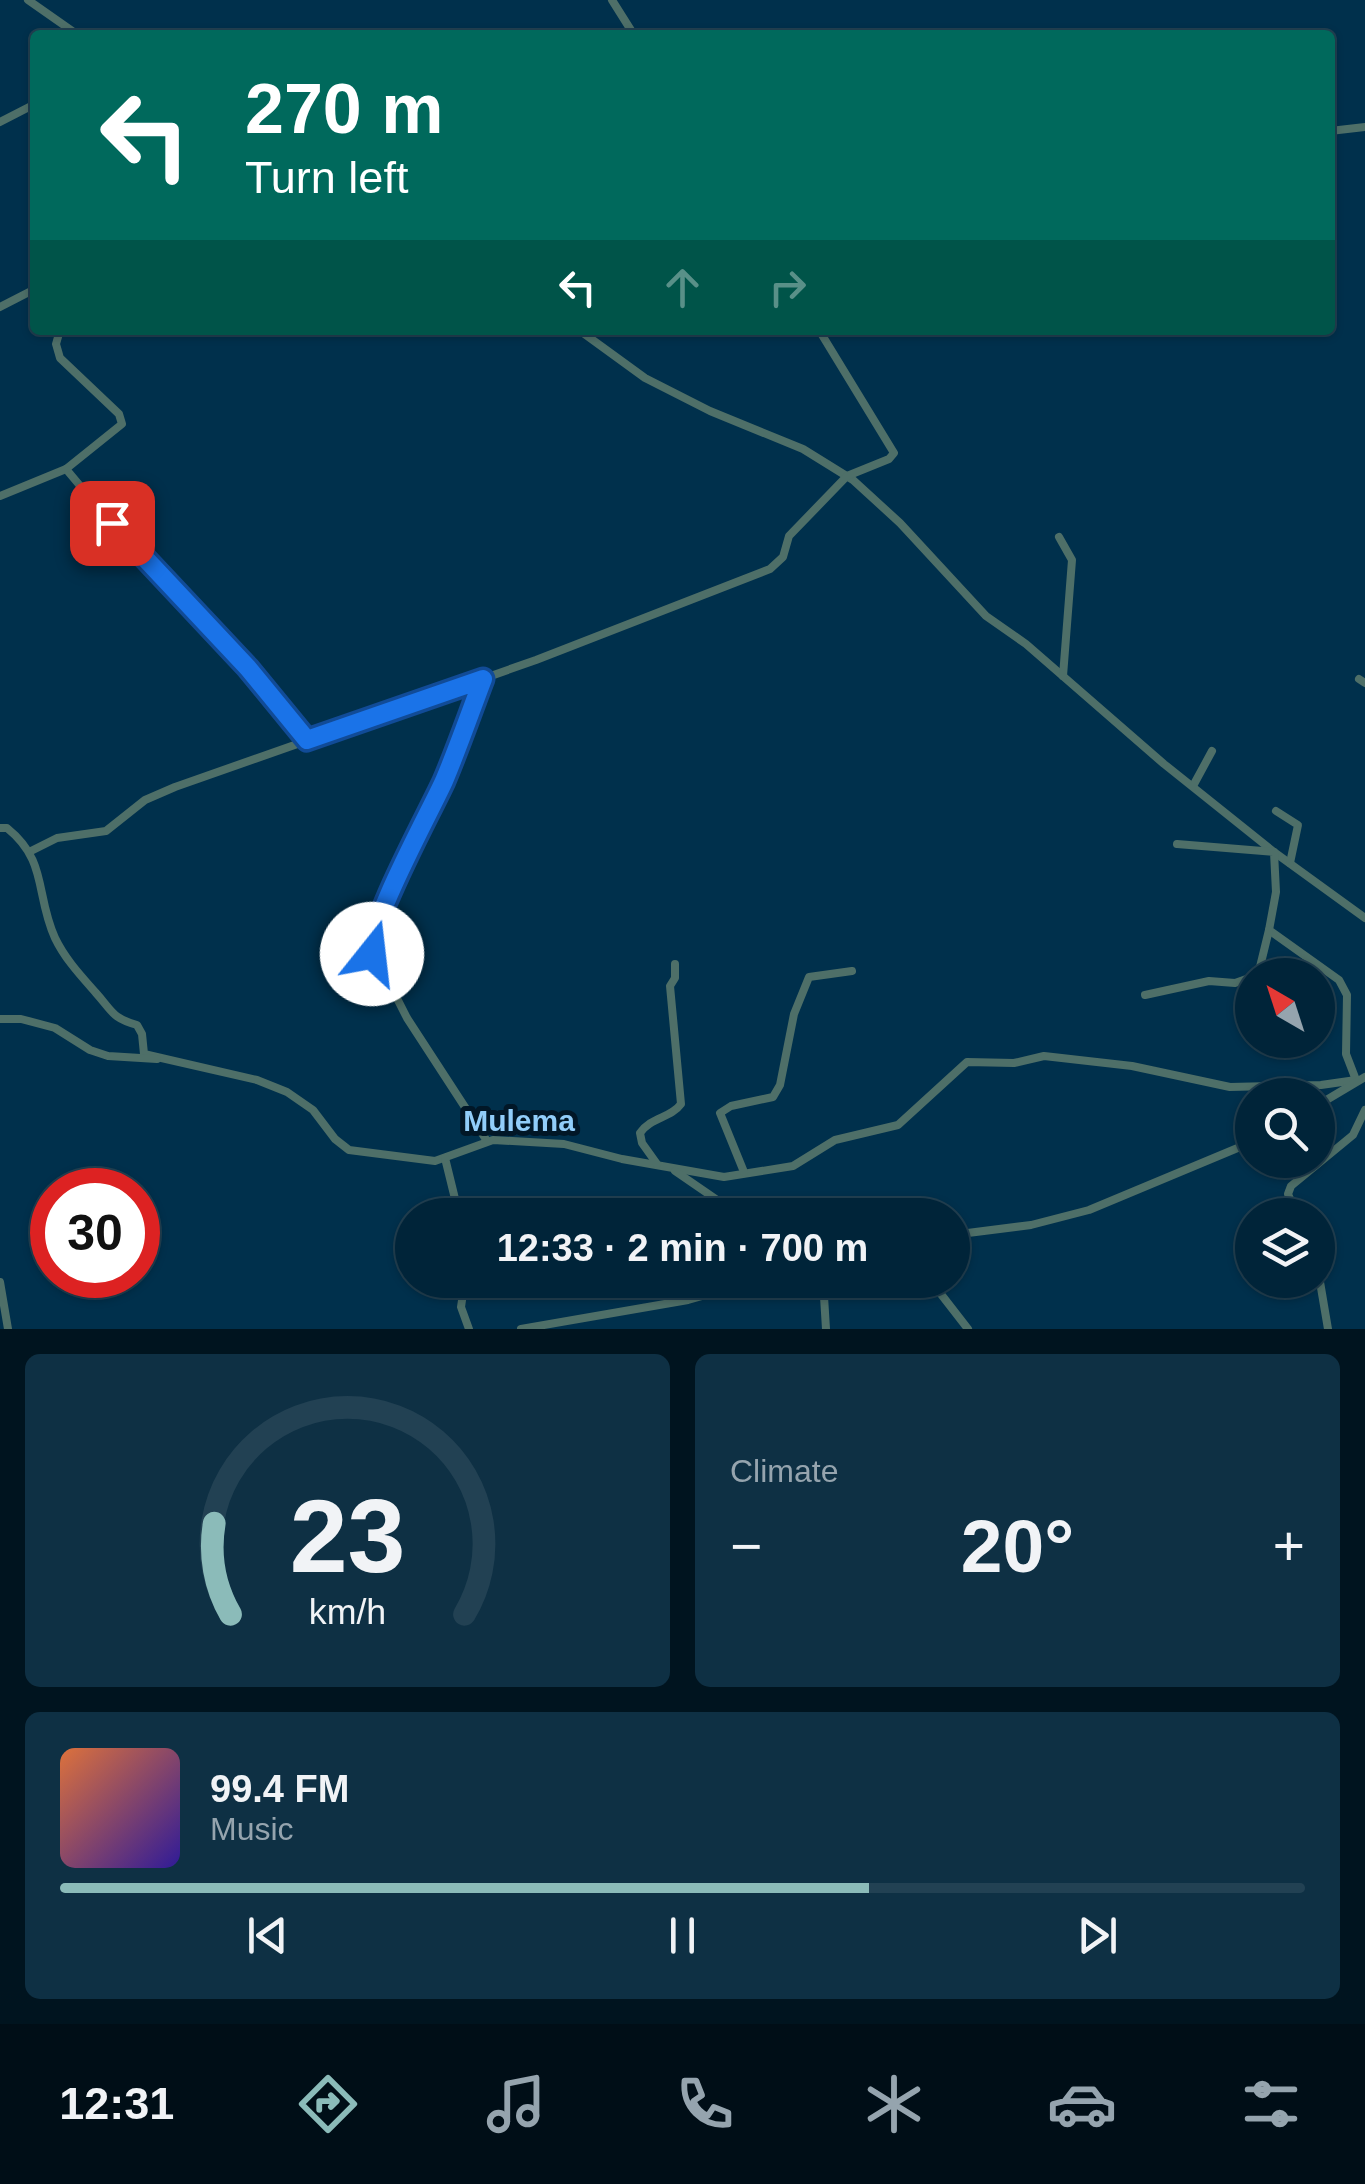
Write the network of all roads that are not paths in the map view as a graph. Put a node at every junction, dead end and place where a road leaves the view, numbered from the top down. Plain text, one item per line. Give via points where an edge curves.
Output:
1 (28, 0) edge
2 (612, 0) edge
3 (71, 30) edge
4 (631, 30) edge
5 (30, 107) edge
6 (0, 122) edge
7 (1365, 127) edge
8 (1335, 130) edge
9 (30, 292) edge
10 (0, 307) edge
11 (59, 335) edge
12 (586, 335) edge
13 (822, 335) edge
14 (66, 469) junction
15 (848, 476) junction
16 (0, 496) edge
17 (1059, 537) dead end
18 (1064, 676) junction
19 (483, 679) junction
20 (307, 740) junction
21 (1212, 751) dead end
22 (1192, 786) junction
23 (1276, 811) dead end
24 (0, 828) edge
25 (1177, 844) dead end
26 (30, 851) junction
27 (1274, 852) junction
28 (1290, 863) junction
29 (1365, 918) edge
30 (1268, 930) junction
31 (1261, 958) edge
32 (675, 964) dead end
33 (852, 972) dead end
34 (1235, 983) edge
35 (1144, 995) dead end
36 (0, 1020) edge
37 (166, 1059) junction
38 (1361, 1079) edge
39 (1335, 1095) edge
40 (1365, 1110) edge
41 (486, 1141) junction
42 (1235, 1149) edge
43 (445, 1158) junction
44 (657, 1164) junction
45 (670, 1167) junction
46 (744, 1172) junction
47 (455, 1198) edge
48 (713, 1198) edge
49 (1290, 1198) edge
50 (970, 1232) edge
51 (0, 1282) edge
52 (462, 1298) edge
53 (695, 1298) edge
54 (823, 1298) edge
55 (944, 1298) edge
56 (1323, 1298) edge
57 (8, 1329) edge
58 (469, 1329) edge
59 (520, 1329) edge
60 (826, 1329) edge
61 (968, 1329) edge
62 (1328, 1329) edge

1 - 3 street
2 - 4 street
5 - 6 street
7 - 8 street
9 - 10 street
11 - 14 street via 60,358 122,424
12 - 15 street via 646,378 803,448
13 - 15 street via 894,453
14 - 16 street
14 - 20 street
15 - 18 street via 986,616
15 - 19 street via 789,536 770,569
17 - 18 street via 1072,560
18 - 22 street
19 - 20 street
19 - 41 street via 370,945 406,1018
20 - 26 street via 145,800 106,831 57,838
21 - 22 street
22 - 27 street
23 - 28 street via 1298,825
24 - 26 street
25 - 27 street
26 - 37 street via 40,899 64,954 114,1018 138,1024 144,1054
27 - 28 street
27 - 30 street via 1276,892
28 - 29 street
30 - 31 street
30 - 38 street via 1339,980 1346,995 1346,1054
32 - 44 street via 670,986 681,1104 640,1133
33 - 46 street via 809,977 780,1085 772,1097 720,1113
34 - 35 street
36 - 37 street via 54,1028 108,1056
37 - 43 street via 287,1092 349,1150
38 - 39 street
38 - 46 street via 1230,1087 1044,1056 967,1062 898,1125 834,1140 794,1166
40 - 49 street via 1360,1127 1291,1186
41 - 43 street
41 - 44 street via 575,1145
42 - 50 street via 1088,1210
43 - 47 street
44 - 45 street
45 - 46 street via 724,1177
45 - 48 street
51 - 57 street
52 - 58 street
53 - 59 street
54 - 60 street
55 - 61 street
56 - 62 street

